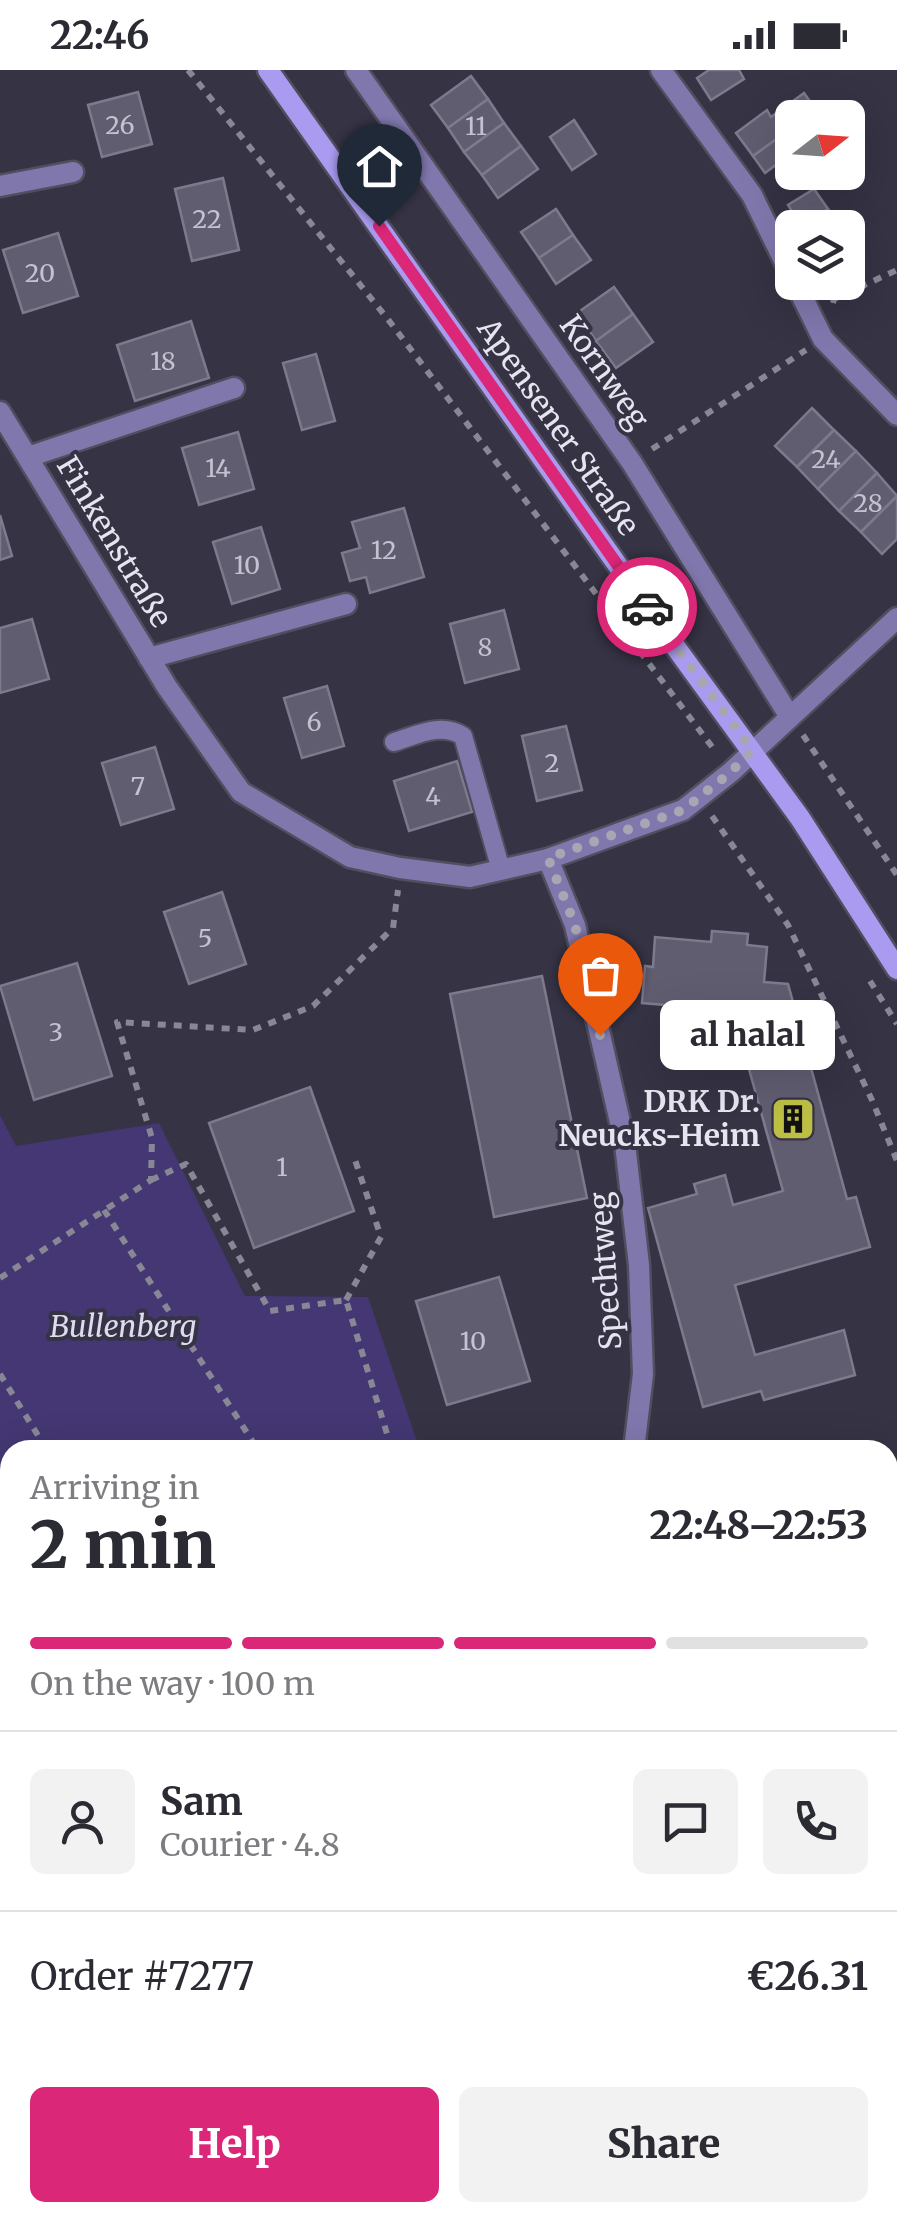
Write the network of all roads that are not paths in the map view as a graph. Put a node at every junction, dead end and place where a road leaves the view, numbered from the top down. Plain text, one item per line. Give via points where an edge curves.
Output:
1 (268, 70) edge
2 (356, 70) edge
3 (662, 70) edge
4 (73, 172) dead end
5 (0, 186) edge
6 (775, 242) edge
7 (804, 300) edge
8 (234, 388) dead end
9 (0, 412) edge
10 (897, 415) edge
11 (28, 457) junction
12 (346, 604) dead end
13 (895, 625) edge
14 (149, 658) junction
15 (790, 716) junction
16 (394, 742) dead end
17 (752, 750) junction
18 (548, 858) junction
19 (501, 870) junction
20 (897, 970) edge
21 (635, 1440) edge

1 - 17 main road, Apensener Straße
2 - 15 street, Kornweg via 632,463
3 - 6 street via 752,195
4 - 5 street
7 - 10 street via 823,339
8 - 11 street, Finkenstraße
9 - 11 street, Finkenstraße
11 - 14 street, Finkenstraße
12 - 14 street, Finkenstraße
13 - 15 street, Finkenstraße
14 - 19 street, Finkenstraße via 240,792 350,857 470,877
15 - 17 street, Finkenstraße
16 - 19 lane via 441,728 462,736
17 - 18 street, Finkenstraße via 683,810
17 - 20 main road, Apensener Straße
18 - 19 street, Finkenstraße
18 - 21 street, Spechtweg via 575,925 624,1144 640,1265 643,1374

